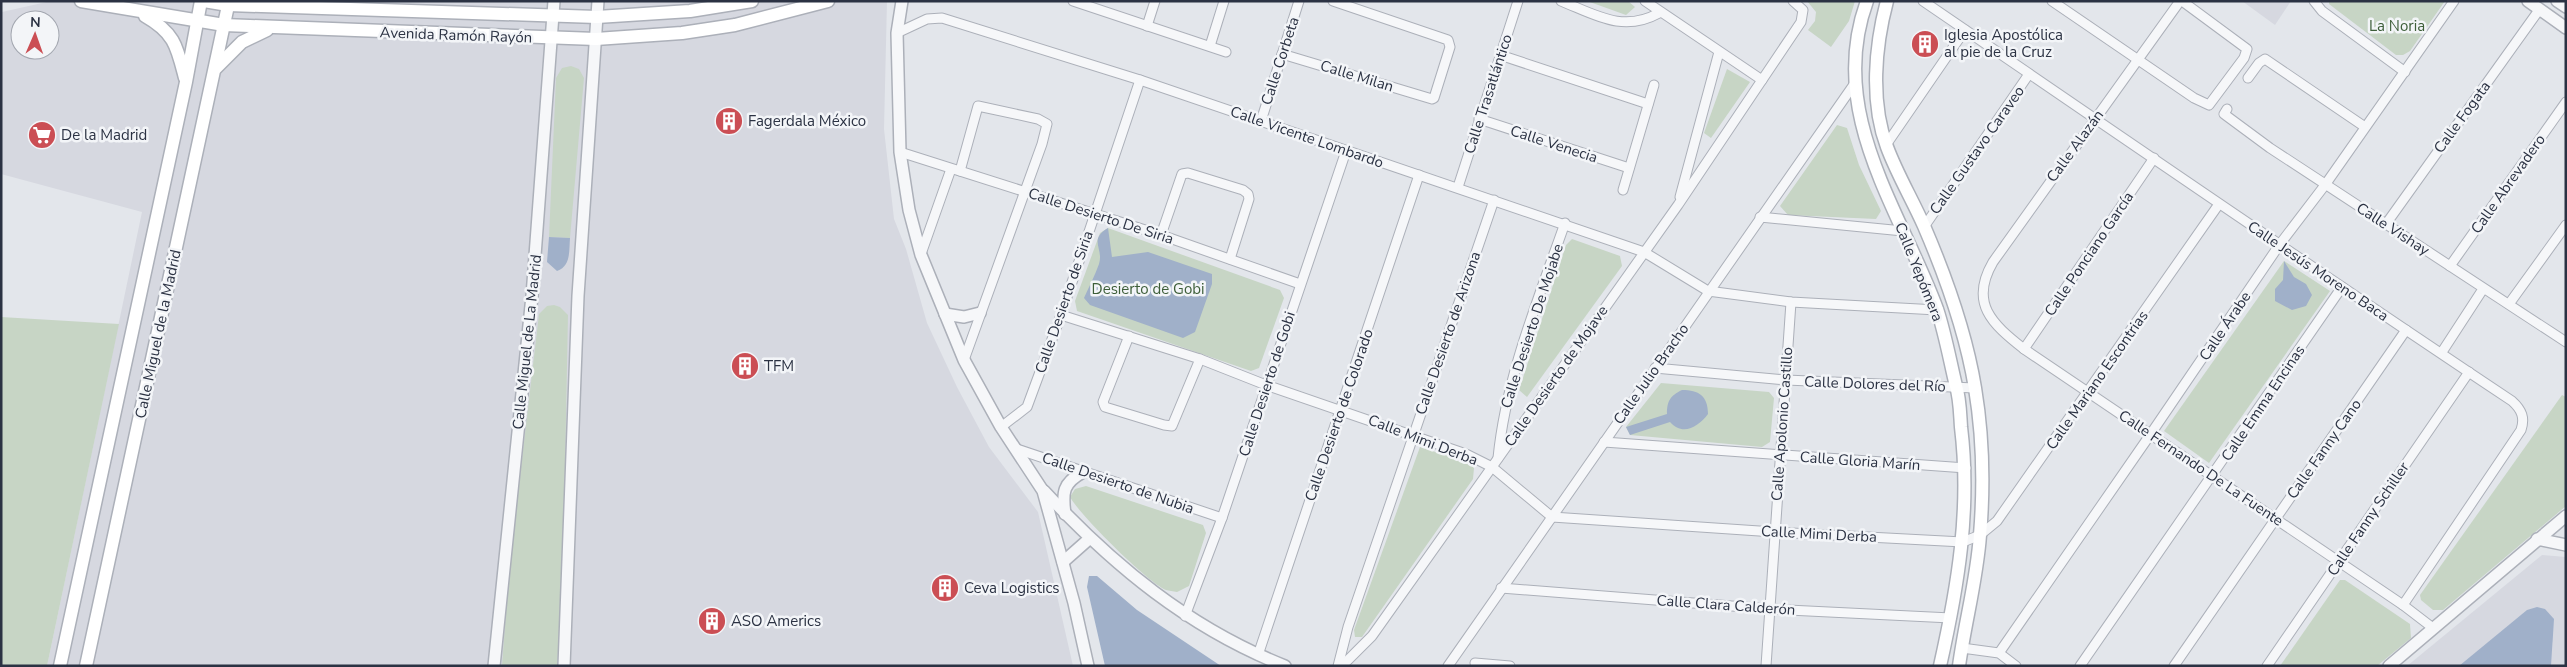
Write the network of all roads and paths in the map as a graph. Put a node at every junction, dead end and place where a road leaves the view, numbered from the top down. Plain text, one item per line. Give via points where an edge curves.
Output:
1 (81, 1) edge
2 (202, 1) edge
3 (554, 1) edge
4 (598, 1) edge
5 (752, 1) edge
6 (828, 1) edge
7 (902, 1) edge
8 (1155, 1) edge
9 (1224, 1) edge
10 (1299, 1) edge
11 (1334, 1) edge
12 (1518, 1) edge
13 (1561, 1) edge
14 (1645, 1) edge
15 (1793, 1) edge
16 (1867, 1) edge
17 (1888, 1) edge
18 (1924, 1) edge
19 (2052, 1) edge
20 (2181, 1) edge
21 (2314, 1) edge
22 (2454, 1) edge
23 (2528, 1) edge
24 (1077, 2) edge
25 (228, 3) edge
26 (282, 4) edge
27 (134, 10) junction
28 (2539, 10) junction
29 (1660, 13) junction
30 (554, 17) junction
31 (597, 17) junction
32 (196, 22) junction
33 (224, 25) junction
34 (1147, 26) junction
35 (270, 28) junction
36 (2566, 28) edge
37 (1965, 30) junction
38 (897, 33) junction
39 (552, 38) junction
40 (596, 39) junction
41 (1210, 46) junction
42 (1226, 52) dead end
43 (1718, 52) junction
44 (1282, 54) junction
45 (1500, 55) junction
46 (2140, 60) junction
47 (216, 68) junction
48 (2405, 72) junction
49 (2030, 74) junction
50 (2248, 78) dead end
51 (1140, 80) junction
52 (1762, 80) junction
53 (186, 82) junction
54 (1855, 83) junction
55 (1654, 85) dead end
56 (2566, 102) edge
57 (1648, 104) junction
58 (2225, 111) dead end
59 (2095, 118) junction
60 (1480, 119) junction
61 (1261, 121) junction
62 (2365, 127) junction
63 (1886, 146) junction
64 (1346, 151) junction
65 (900, 152) junction
66 (2154, 158) junction
67 (1629, 168) junction
68 (955, 170) junction
69 (1419, 175) junction
70 (2325, 185) junction
71 (1458, 187) junction
72 (1623, 190) dead end
73 (1025, 191) junction
74 (1494, 200) junction
75 (2220, 204) junction
76 (1678, 205) junction
77 (1094, 214) junction
78 (1760, 218) junction
79 (1564, 223) junction
80 (2386, 224) junction
81 (2566, 225) edge
82 (1924, 226) junction
83 (1903, 231) junction
84 (1161, 235) junction
85 (2280, 244) junction
86 (1644, 252) junction
87 (921, 255) junction
88 (1230, 259) junction
89 (2450, 266) junction
90 (1300, 284) junction
91 (2342, 287) junction
92 (2483, 289) junction
93 (1708, 291) junction
94 (1983, 297) joint
95 (1790, 302) junction
96 (2509, 304) junction
97 (1937, 310) junction
98 (980, 313) junction
99 (945, 314) junction
100 (1061, 315) junction
101 (2406, 330) junction
102 (1129, 336) junction
103 (2566, 342) edge
104 (2024, 349) junction
105 (2442, 352) junction
106 (1200, 359) junction
107 (964, 360) junction
108 (1655, 368) junction
109 (2469, 372) junction
110 (1786, 380) junction
111 (1266, 385) junction
112 (1957, 387) junction
113 (1975, 388) junction
114 (2088, 392) junction
115 (1341, 410) junction
116 (1001, 427) junction
117 (1413, 434) junction
118 (2150, 435) junction
119 (1604, 442) junction
120 (1014, 448) junction
121 (1779, 456) junction
122 (1495, 463) junction
123 (1966, 468) junction
124 (1083, 472) junction
125 (2212, 477) junction
126 (1043, 490) junction
127 (1065, 514) junction
128 (2566, 516) edge
129 (1552, 517) junction
130 (1222, 518) junction
131 (2276, 518) junction
132 (1774, 532) junction
133 (1980, 535) junction
134 (1089, 539) junction
135 (2538, 539) junction
136 (1963, 542) junction
137 (2566, 545) edge
138 (2339, 561) junction
139 (1063, 562) junction
140 (1501, 588) junction
141 (2404, 605) junction
142 (1770, 609) junction
143 (1185, 616) junction
144 (1950, 618) junction
145 (2433, 628) junction
146 (1962, 648) junction
147 (1998, 653) junction
148 (1258, 655) junction
149 (1475, 663) dead end
150 (60, 666) edge
151 (86, 666) edge
152 (494, 666) edge
153 (564, 666) edge
154 (1088, 666) edge
155 (1285, 666) edge
156 (1338, 666) edge
157 (1342, 666) edge
158 (1448, 666) edge
159 (1510, 666) edge
160 (1766, 666) edge
161 (1940, 666) edge
162 (1959, 666) edge
163 (2016, 666) edge
164 (2080, 666) edge
165 (2174, 666) edge
166 (2267, 666) edge
167 (2389, 666) edge

1 - 27 main road, Avenida Ramón Rayón
2 - 25 main road, Avenida Ramón Rayón
2 - 32 main road, Calle Miguel de la Madrid
3 - 30 street, Calle Miguel de La Madrid
4 - 31 street
5 - 31 main road, Avenida Ramón Rayón via 690,11
6 - 40 main road, Avenida Ramón Rayón via 735,25 682,33
7 - 38 street
8 - 34 street
9 - 41 street
10 - 44 street, Calle Corbeta
11 - 44 street, Calle Milan via 1448,40 1450,47 1438,90 1432,99
12 - 45 street, Calle Trasatlántico
13 - 29 street via 1624,23 1638,22
14 - 29 street
15 - 52 street via 1804,13 1801,22
16 - 54 main road, Calle Yepómera via 1858,45
17 - 63 main road, Calle Yepómera via 1878,45 1876,74
18 - 37 street, Calle Jesús Moreno Baca
19 - 46 street
20 - 46 street, Calle Alazán
20 - 46 street via 2242,44 2247,51 2215,99 2208,105 2194,98
21 - 48 street via 2322,11
22 - 48 street, Calle Árabe
23 - 28 street
24 - 34 street
25 - 26 main road, Avenida Ramón Rayón
25 - 33 main road, Calle Miguel de la Madrid
26 - 30 main road, Avenida Ramón Rayón
27 - 32 main road, Avenida Ramón Rayón
27 - 53 main road via 156,22 170,35 177,47
28 - 36 street
28 - 80 street, Calle Fogata
29 - 43 street
30 - 31 main road, Avenida Ramón Rayón
30 - 39 street, Calle Miguel de La Madrid
31 - 40 street
32 - 33 main road, Avenida Ramón Rayón
32 - 53 main road, Calle Miguel de la Madrid
33 - 35 main road, Avenida Ramón Rayón
33 - 47 main road, Calle Miguel de la Madrid
34 - 41 street
35 - 39 main road, Avenida Ramón Rayón
35 - 47 main road via 249,37
37 - 49 street, Calle Jesús Moreno Baca
37 - 63 street
38 - 51 street, Calle Vicente Lombardo via 927,19 942,18
38 - 65 street
39 - 40 main road, Avenida Ramón Rayón
39 - 152 street, Calle Miguel de La Madrid via 532,296
40 - 153 street via 578,296
41 - 42 street
43 - 52 street
43 - 76 street
44 - 61 street, Calle Corbeta
45 - 57 street
45 - 60 street, Calle Trasatlántico
46 - 59 street, Calle Alazán
47 - 151 main road, Calle Miguel de la Madrid
48 - 62 street, Calle Árabe
49 - 59 street, Calle Jesús Moreno Baca
49 - 82 street, Calle Gustavo Caraveo
50 - 62 street via 2265,59
51 - 61 street, Calle Vicente Lombardo
51 - 77 street, Calle Desierto de Siria
52 - 76 street, Calle Desierto de Mojave
53 - 150 main road, Calle Miguel de la Madrid
54 - 78 street, Calle Julio Bracho
54 - 83 main road, Calle Yepómera via 1865,141
55 - 57 street
56 - 89 street, Calle Abrevadero
57 - 67 street
58 - 70 street, Calle Vishay
59 - 66 street, Calle Jesús Moreno Baca
59 - 94 street, Calle Alazán via 1993,262 1984,277
60 - 67 street, Calle Venecia
60 - 71 street, Calle Trasatlántico
61 - 64 street, Calle Vicente Lombardo
62 - 70 street, Calle Árabe
63 - 82 main road, Calle Yepómera
64 - 69 street, Calle Vicente Lombardo
64 - 90 street, Calle Desierto de Gobi
65 - 68 street, Calle Desierto De Siria
65 - 87 street via 909,210
66 - 75 street, Calle Jesús Moreno Baca
66 - 104 street, Calle Ponciano García
67 - 72 street
68 - 73 street, Calle Desierto De Siria
68 - 73 street via 978,106 1045,122 1048,130
68 - 87 street
69 - 71 street, Calle Vicente Lombardo
69 - 115 street, Calle Desierto de Colorado
70 - 80 street, Calle Vishay
70 - 85 street, Calle Árabe
71 - 74 street, Calle Vicente Lombardo
73 - 77 street, Calle Desierto De Siria
73 - 98 street
74 - 79 street, Calle Vicente Lombardo
74 - 117 street, Calle Desierto de Arizona
75 - 85 street, Calle Jesús Moreno Baca
75 - 114 street, Calle Mariano Escontrias
76 - 86 street, Calle Desierto de Mojave
77 - 84 street, Calle Desierto De Siria
77 - 100 street, Calle Desierto de Siria
78 - 83 street
78 - 93 street, Calle Julio Bracho
79 - 86 street, Calle Vicente Lombardo
79 - 122 street, Calle Desierto De Mojabe via 1514,372
80 - 89 street, Calle Vishay
81 - 96 street
82 - 113 main road, Calle Yepómera via 1956,313
83 - 97 main road, Calle Yepómera
84 - 88 street, Calle Desierto De Siria
84 - 88 street via 1182,174 1243,190 1249,198
85 - 91 street, Calle Jesús Moreno Baca
85 - 118 street, Calle Árabe
86 - 93 street, Calle Vicente Lombardo
86 - 122 street, Calle Desierto de Mojave
87 - 99 street
88 - 90 street, Calle Desierto De Siria
89 - 92 street, Calle Vishay
90 - 111 street, Calle Desierto de Gobi
91 - 101 street, Calle Jesús Moreno Baca
91 - 125 street, Calle Emma Encinas
92 - 96 street, Calle Vishay
92 - 105 street
93 - 95 street
93 - 108 street, Calle Julio Bracho
94 - 104 street, Calle Fernando De La Fuente via 1993,322
95 - 97 street
95 - 110 street, Calle Apolonio Castillo
96 - 103 street, Calle Vishay
97 - 112 main road, Calle Yepómera
98 - 99 street via 964,317
98 - 107 street
99 - 107 street
100 - 102 street, Calle Mimi Derba
100 - 116 street, Calle Desierto de Siria via 1027,407
101 - 105 street, Calle Jesús Moreno Baca
101 - 131 street, Calle Fanny Cano
102 - 106 street, Calle Mimi Derba
102 - 106 street via 1103,402 1106,407 1172,426
104 - 114 street, Calle Fernando De La Fuente
105 - 109 street, Calle Jesús Moreno Baca
106 - 111 street, Calle Mimi Derba
107 - 116 street
108 - 110 street, Calle Dolores del Río
108 - 119 street, Calle Julio Bracho
109 - 138 street, Calle Fanny Schiller
109 - 141 street, Calle Jesús Moreno Baca via 2517,405 2523,424
110 - 112 street, Calle Dolores del Río
110 - 121 street, Calle Apolonio Castillo
111 - 115 street, Calle Mimi Derba
111 - 130 street, Calle Desierto de Gobi
112 - 113 street, Calle Dolores del Río
112 - 123 main road, Calle Yepómera
113 - 133 main road, Calle Yepómera via 1982,460
114 - 118 street, Calle Fernando De La Fuente
114 - 133 street, Calle Mariano Escontrias via 2009,506
115 - 117 street, Calle Mimi Derba
115 - 148 street, Calle Desierto de Colorado
116 - 120 street
117 - 122 street, Calle Mimi Derba
117 - 156 street, Calle Desierto de Arizona
118 - 125 street, Calle Fernando De La Fuente
118 - 147 street, Calle Árabe
119 - 121 street, Calle Gloria Marín
119 - 129 street, Calle Julio Bracho
120 - 124 street, Calle Desierto de Nubia
120 - 126 street
121 - 123 street, Calle Gloria Marín
121 - 132 street, Calle Apolonio Castillo
122 - 129 street, Calle Mimi Derba
122 - 157 street, Calle Desierto de Mojave via 1372,636
123 - 136 main road, Calle Yepómera
124 - 127 street via 1066,486
124 - 130 street, Calle Desierto de Nubia
125 - 131 street, Calle Fernando De La Fuente
125 - 164 street, Calle Emma Encinas
126 - 127 street
126 - 139 street
127 - 134 street
128 - 135 street
129 - 132 street, Calle Mimi Derba
129 - 140 street, Calle Julio Bracho
130 - 143 street, Calle Desierto de Gobi
131 - 138 street, Calle Fernando De La Fuente
131 - 165 street, Calle Fanny Cano
132 - 136 street, Calle Mimi Derba
132 - 142 street, Calle Apolonio Castillo
133 - 136 street, Calle Mariano Escontrias
133 - 146 main road, Calle Yepómera
134 - 139 street
134 - 143 street via 1148,590
135 - 137 street
135 - 145 street
136 - 144 main road, Calle Yepómera
138 - 141 street, Calle Fernando De La Fuente
138 - 166 street, Calle Fanny Schiller
139 - 154 street
140 - 142 street, Calle Clara Calderón
140 - 158 street, Calle Julio Bracho
141 - 145 street, Calle Fernando De La Fuente
142 - 144 street, Calle Clara Calderón
142 - 160 street, Calle Apolonio Castillo
143 - 148 street
144 - 161 main road, Calle Yepómera
145 - 167 street
146 - 147 street
146 - 162 main road, Calle Yepómera
147 - 163 street
148 - 155 street
149 - 159 street

